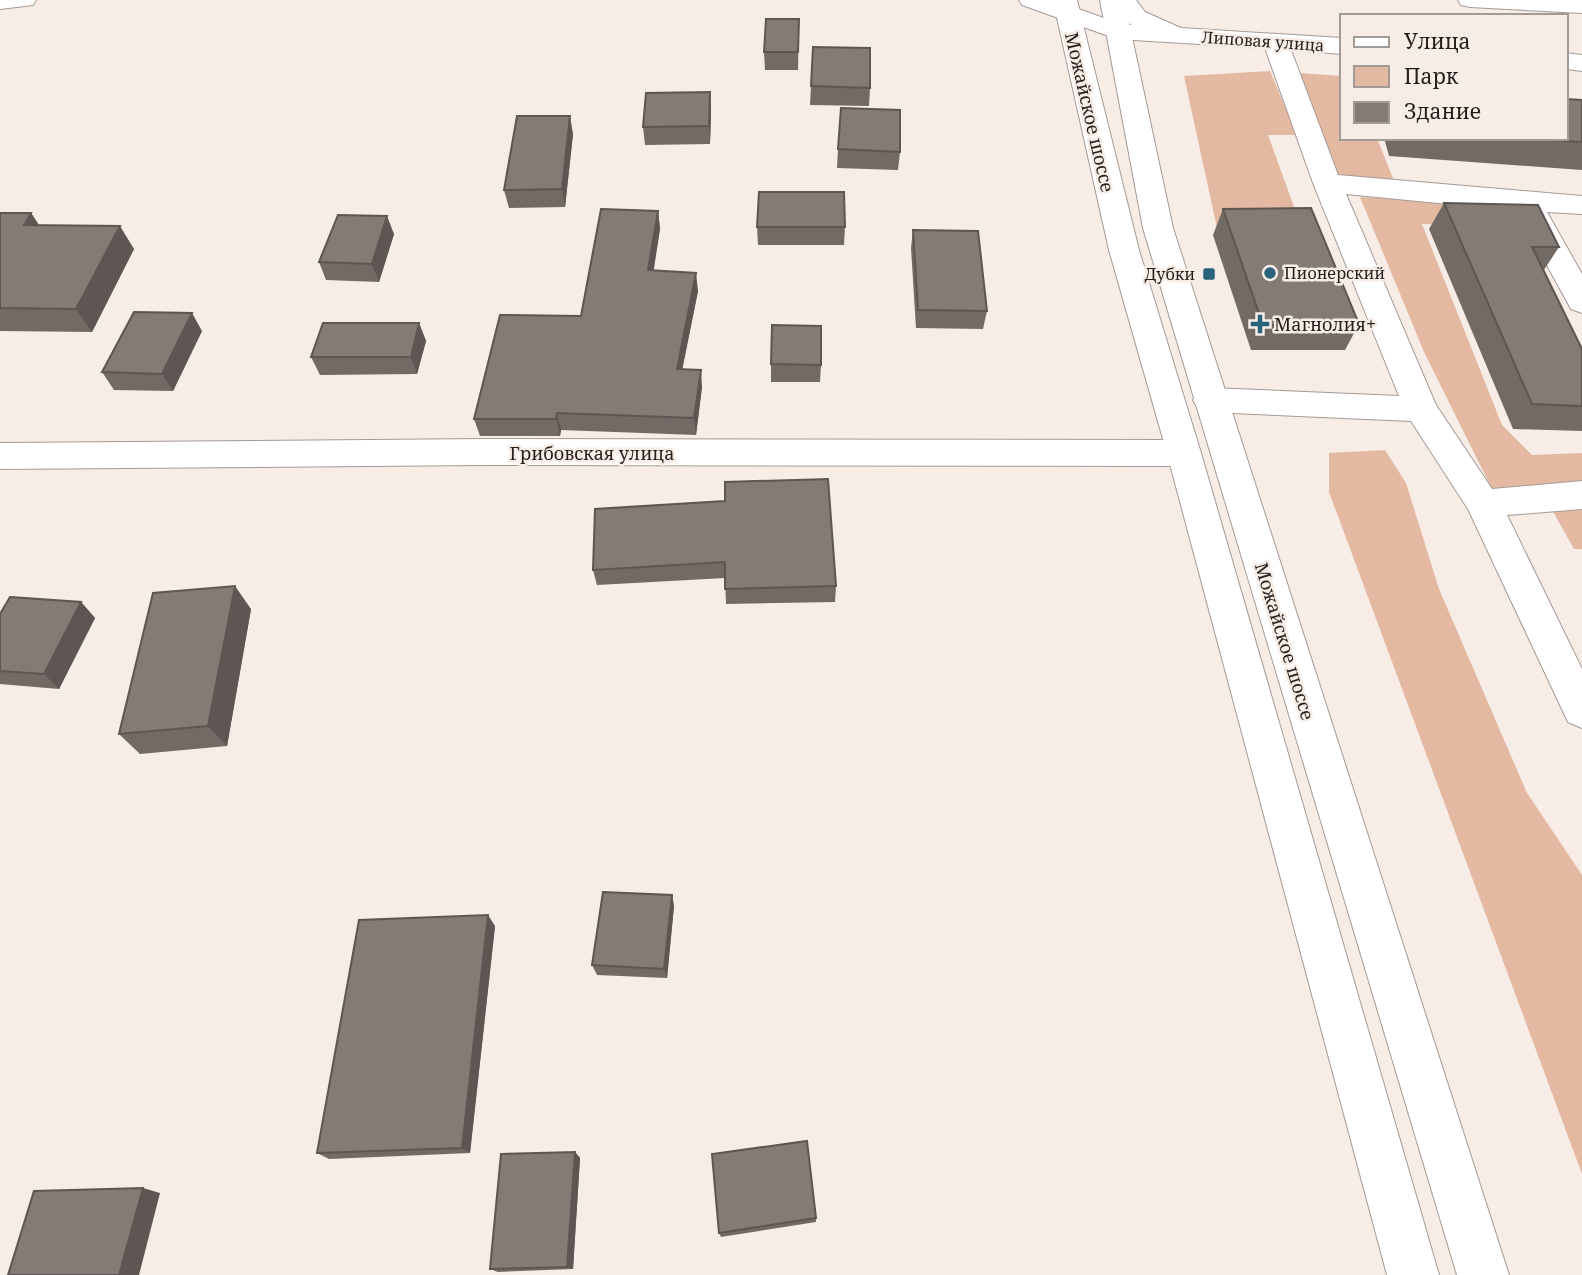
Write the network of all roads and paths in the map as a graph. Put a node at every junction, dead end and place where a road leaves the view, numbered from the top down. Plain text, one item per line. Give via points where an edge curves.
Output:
1 (24, 0) edge
2 (1031, 0) edge
3 (1112, 0) edge
4 (1124, 0) edge
5 (1470, 0) edge
6 (0, 2) edge
7 (1066, 5) edge
8 (1582, 6) edge
9 (1117, 31) junction
10 (1183, 36) junction
11 (1275, 41) junction
12 (1340, 46) edge
13 (1124, 65) junction
14 (1327, 183) junction
15 (1518, 202) junction
16 (1582, 205) edge
17 (1582, 302) edge
18 (1210, 400) junction
19 (1420, 409) junction
20 (1184, 453) junction
21 (0, 456) edge
22 (1582, 495) edge
23 (1483, 503) junction
24 (1582, 710) edge
25 (1413, 1275) edge
26 (1483, 1275) edge

1 - 6 main road
2 - 7 main road, Липовая улица
3 - 9 main road, Можайское шоссе
4 - 10 main road, Липовая улица via 1136,17
5 - 8 main road
7 - 9 main road, Липовая улица via 1089,23
7 - 20 main road, Можайское шоссе via 1124,250
9 - 10 main road, Липовая улица
9 - 13 main road, Можайское шоссе
10 - 11 main road, Липовая улица
10 - 13 main road, Липовая улица via 1155,40
11 - 12 main road, Липовая улица
11 - 14 main road
13 - 18 main road, Можайское шоссе via 1158,228
14 - 15 main road
14 - 19 main road
15 - 16 main road
15 - 17 main road via 1534,215
18 - 19 main road
18 - 26 main road, Можайское шоссе
19 - 23 main road
20 - 21 main road, Грибовская улица
20 - 25 main road, Можайское шоссе
22 - 23 main road
23 - 24 main road

